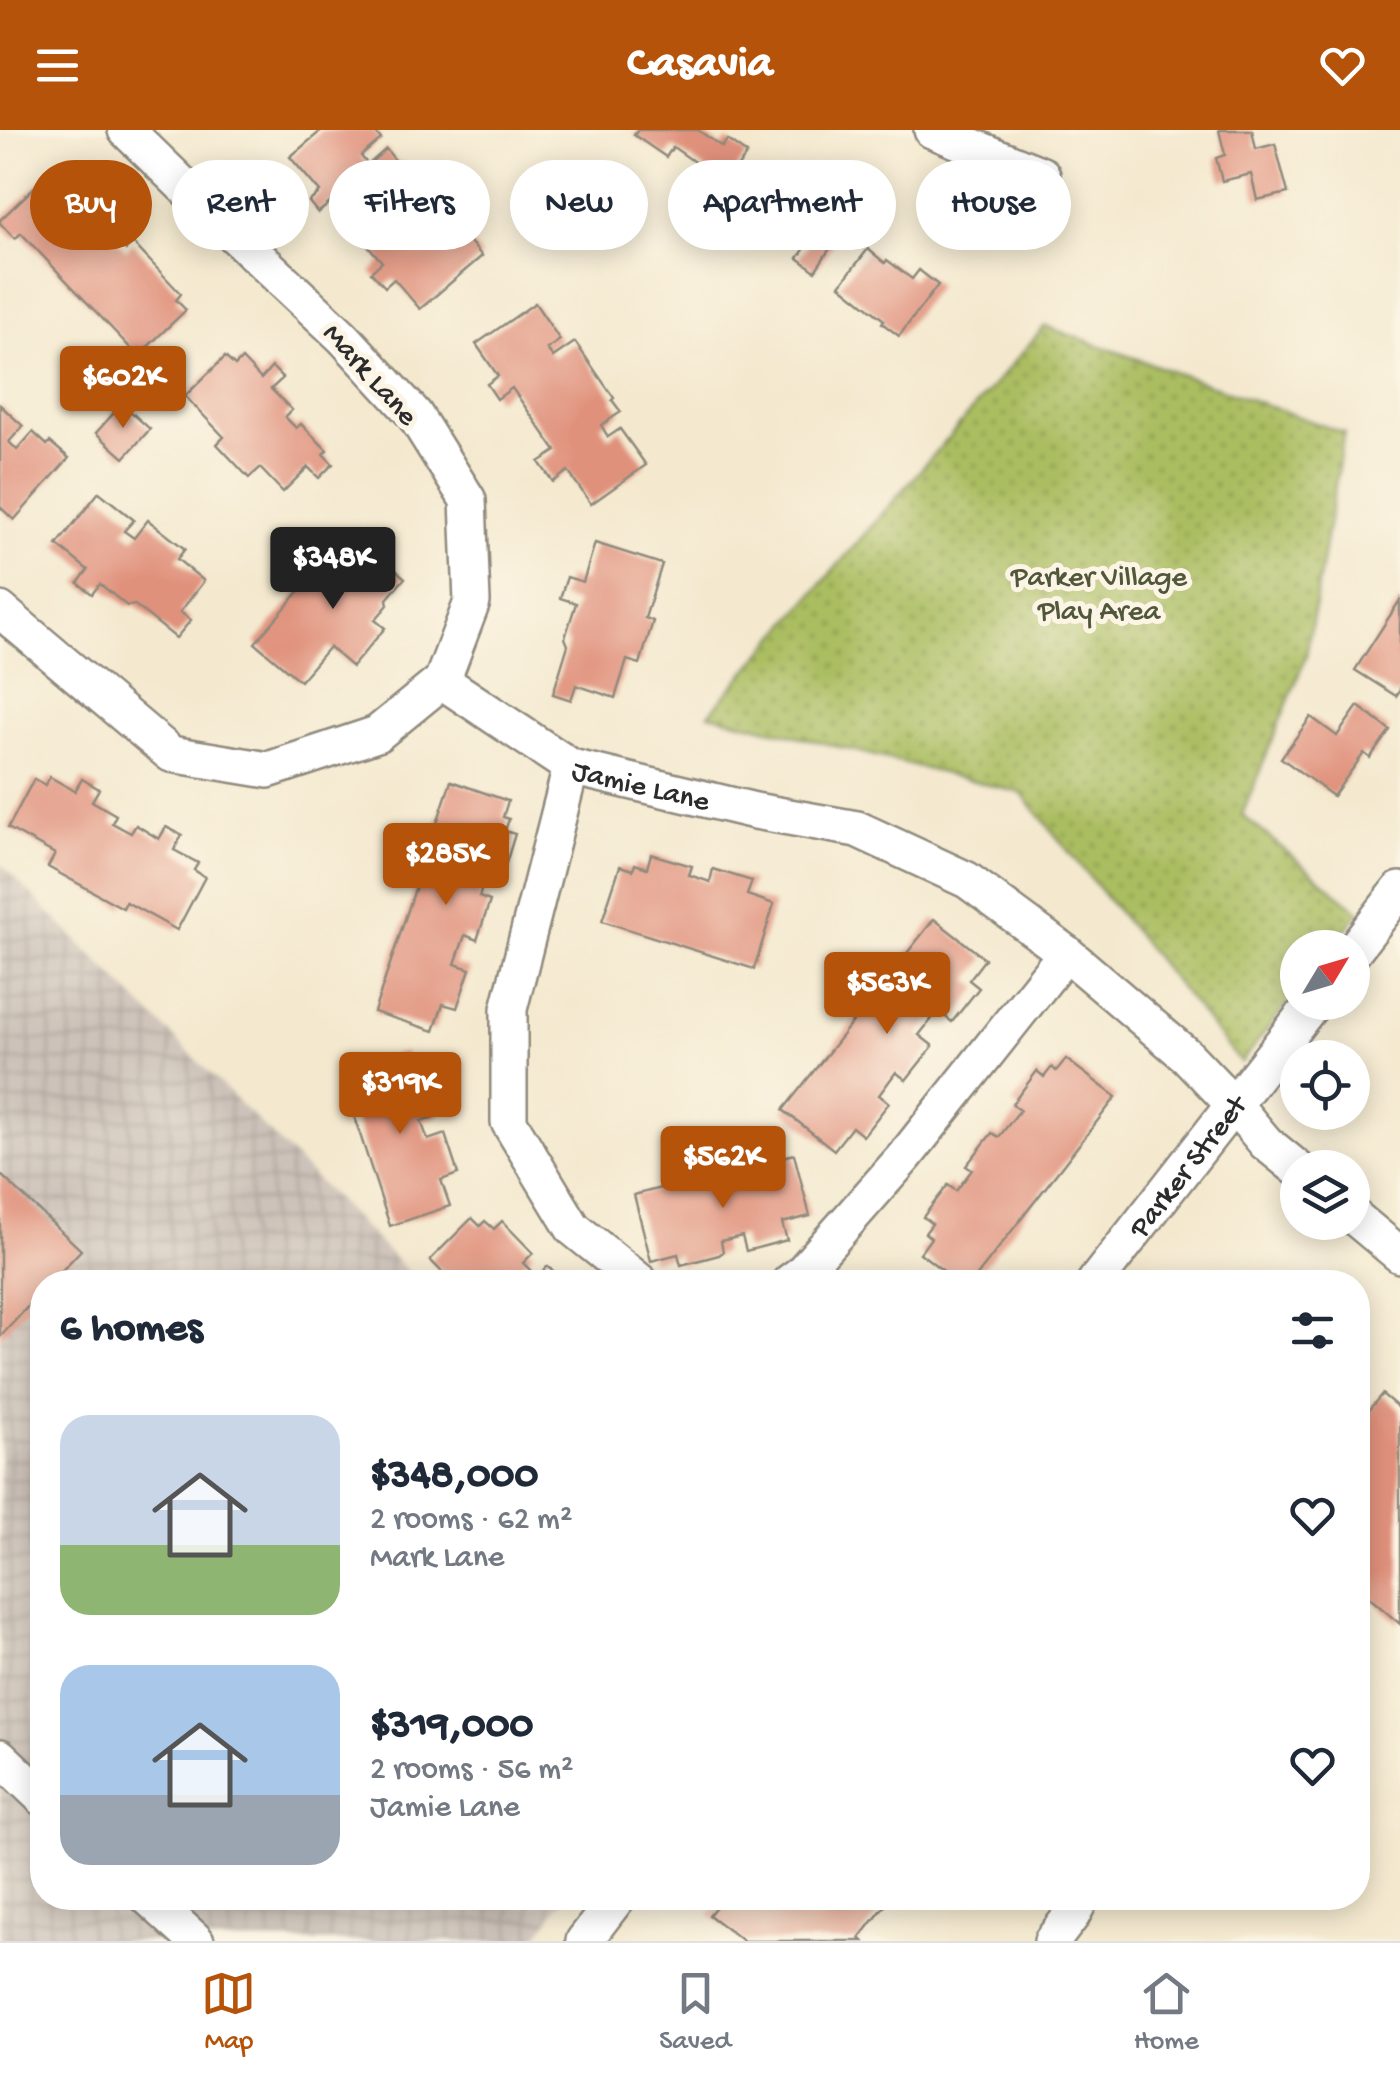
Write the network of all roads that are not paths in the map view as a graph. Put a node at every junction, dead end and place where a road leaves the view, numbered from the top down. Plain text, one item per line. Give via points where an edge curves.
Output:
1 (126, 130) edge
2 (932, 130) edge
3 (1005, 160) edge
4 (0, 610) edge
5 (442, 681) junction
6 (571, 766) junction
7 (1400, 890) edge
8 (1369, 930) edge
9 (1066, 953) junction
10 (1300, 1020) edge
11 (1235, 1106) junction
12 (1280, 1154) edge
13 (1370, 1230) edge
14 (1400, 1255) edge
15 (625, 1270) edge
16 (805, 1270) edge
17 (1105, 1270) edge
18 (0, 1757) edge
19 (30, 1786) edge
20 (162, 1910) edge
21 (608, 1910) edge
22 (1075, 1910) edge
23 (196, 1941) edge
24 (584, 1941) edge
25 (1052, 1941) edge

1 - 5 street, Mark Lane via 343,336 414,414 468,500 472,602
2 - 3 street
4 - 5 street via 171,754 249,767 268,770 377,734
5 - 6 street
6 - 9 street, Jamie Lane via 858,829 967,880
6 - 15 street, Jamie Lane via 509,1009 509,1122 573,1228
7 - 8 street
9 - 11 street, Jamie Lane
9 - 16 street via 906,1155
10 - 11 street, Parker Street
11 - 12 street, Jamie Lane
11 - 17 street, Parker Street
13 - 14 street
18 - 19 street
20 - 23 street
21 - 24 street
22 - 25 street

